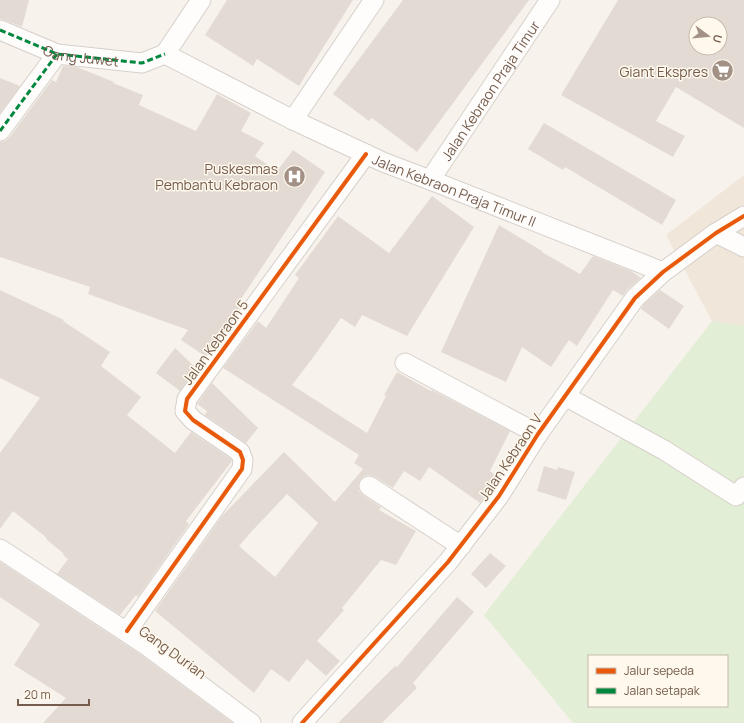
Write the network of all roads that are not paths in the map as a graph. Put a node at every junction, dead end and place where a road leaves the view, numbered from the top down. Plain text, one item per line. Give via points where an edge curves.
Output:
1 (200, 0) edge
2 (374, 0) edge
3 (550, 0) edge
4 (0, 30) edge
5 (57, 54) junction
6 (165, 54) junction
7 (293, 120) junction
8 (0, 131) edge
9 (366, 154) junction
10 (430, 180) junction
11 (744, 216) edge
12 (716, 233) junction
13 (744, 247) edge
14 (663, 272) junction
15 (405, 363) dead end
16 (565, 396) junction
17 (538, 434) junction
18 (368, 486) dead end
19 (744, 487) edge
20 (461, 546) junction
21 (0, 549) edge
22 (127, 632) junction
23 (251, 723) edge
24 (302, 723) edge

1 - 6 street
2 - 7 street
3 - 10 street, Jalan Kebraon Praja Timur
4 - 5 street, Gang Juwet
5 - 6 street, Gang Juwet via 142,64
5 - 8 street
6 - 7 street, Jalan Kebraon Praja Timur II
7 - 9 street, Jalan Kebraon Praja Timur II
9 - 10 street, Jalan Kebraon Praja Timur II
9 - 22 street, Jalan Kebraon 5 via 187,399 185,411 193,420 240,452 243,460 242,469
10 - 14 street, Jalan Kebraon Praja Timur II
11 - 12 street, Jalan Kebraon V
12 - 13 street
12 - 14 street, Jalan Kebraon V
14 - 16 street, Jalan Kebraon V via 635,298
15 - 17 street
16 - 17 street, Jalan Kebraon V
16 - 19 street via 664,450 736,496
17 - 20 street, Jalan Kebraon V via 499,496
18 - 20 street
20 - 24 street, Jalan Kebraon V
21 - 22 street, Gang Durian
22 - 23 street, Gang Durian

